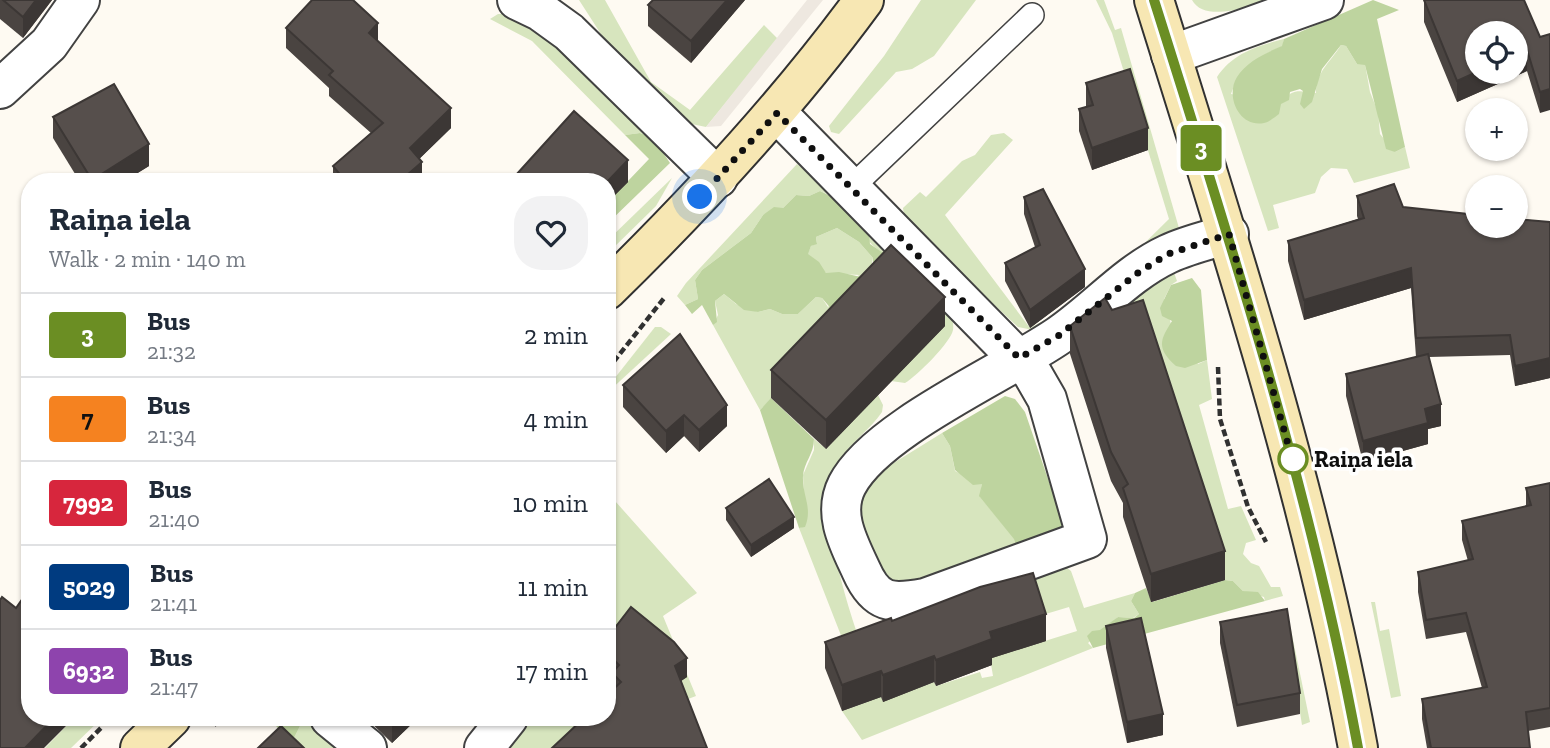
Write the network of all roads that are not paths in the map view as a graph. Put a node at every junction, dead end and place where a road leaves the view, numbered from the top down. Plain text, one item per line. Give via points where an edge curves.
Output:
1 (80, 0) edge
2 (517, 0) edge
3 (864, 0) edge
4 (1154, 0) edge
5 (1324, 0) edge
6 (1032, 15) dead end
7 (562, 16) edge
8 (1171, 55) junction
9 (0, 89) edge
10 (777, 113) junction
11 (718, 178) junction
12 (852, 187) junction
13 (1229, 234) junction
14 (616, 280) edge
15 (1019, 358) junction
16 (163, 726) edge
17 (340, 726) edge
18 (502, 726) edge
19 (140, 748) edge
20 (368, 748) edge
21 (484, 748) edge
22 (1358, 748) edge

1 - 9 street via 49,44
2 - 7 street
3 - 10 main road
4 - 8 main road
5 - 8 street
6 - 12 lane
7 - 11 street
8 - 13 main road
10 - 11 main road
10 - 12 street
11 - 14 main road
12 - 15 street
13 - 15 street via 1168,254 1058,336
13 - 22 main road via 1328,597
15 - 15 street via 905,429 865,461 847,485 841,505 844,532 867,584 881,599 899,603 925,598 1087,538 1047,399
16 - 19 main road
17 - 20 street
18 - 21 street

